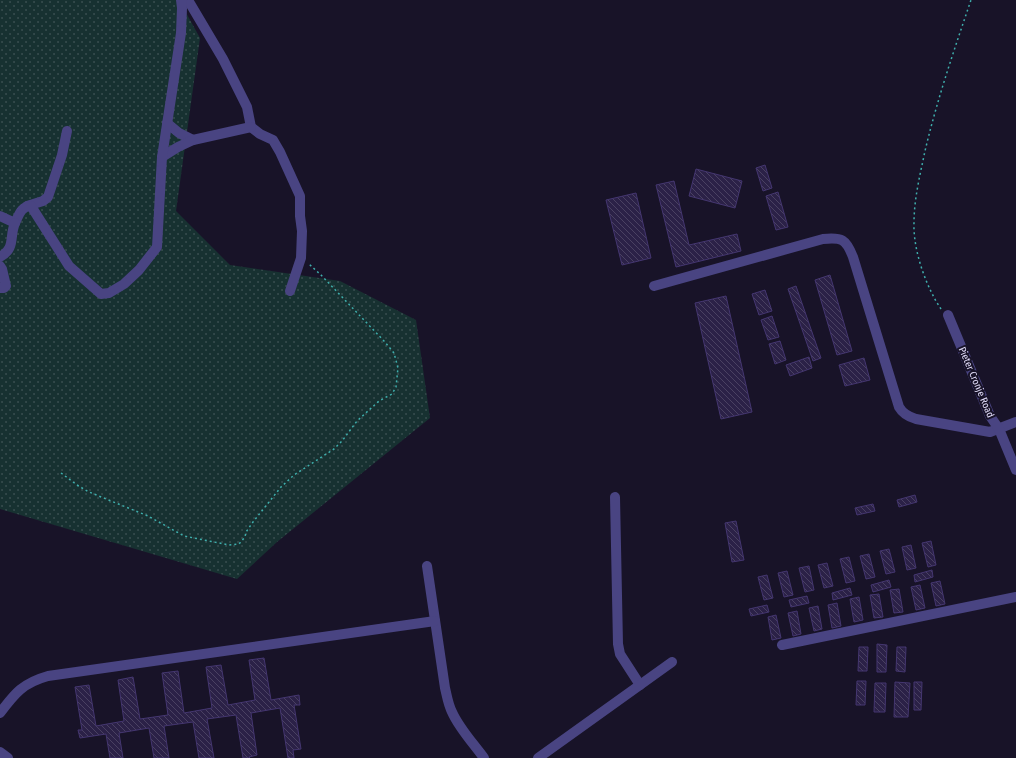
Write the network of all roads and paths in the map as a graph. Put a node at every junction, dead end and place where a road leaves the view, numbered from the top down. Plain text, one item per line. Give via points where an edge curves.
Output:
1 (182, 0) edge
2 (188, 0) edge
3 (971, 0) edge
4 (167, 123) junction
5 (251, 127) junction
6 (67, 132) dead end
7 (193, 140) junction
8 (162, 157) junction
9 (27, 206) junction
10 (0, 216) edge
11 (15, 223) junction
12 (0, 257) edge
13 (301, 258) junction
14 (0, 266) edge
15 (654, 286) dead end
16 (0, 288) edge
17 (290, 291) dead end
18 (948, 315) joint
19 (1016, 422) edge
20 (999, 429) junction
21 (1016, 470) edge
22 (61, 473) dead end
23 (616, 497) dead end
24 (427, 566) dead end
25 (1016, 597) edge
26 (435, 622) junction
27 (782, 645) dead end
28 (672, 662) dead end
29 (640, 685) junction
30 (0, 713) edge
31 (0, 752) edge
32 (8, 758) edge
33 (484, 758) edge
34 (538, 758) edge

1 - 4 street via 181,32
2 - 5 street via 223,59 247,107
3 - 18 path via 936,105 915,208 914,236 926,279 933,297
4 - 7 street
4 - 8 street
5 - 7 street
5 - 13 street via 273,140 300,196
6 - 9 street via 48,197
7 - 8 street
8 - 9 street via 157,247 139,270 109,293 101,294 69,266 35,210
9 - 11 street via 21,210
10 - 11 street
11 - 12 street via 9,250
13 - 17 street
13 - 22 path via 322,276 394,353 398,368 396,387 392,394 357,421 334,450 294,475 281,487 239,544 229,545 184,536 148,516 77,486
14 - 16 street via 6,286
15 - 20 street via 823,239 838,238 849,246 902,412 910,418 932,422 990,432
18 - 20 street, Pieter Cronje Road via 990,416
19 - 20 street
20 - 21 street, Pieter Cronje Road
23 - 29 street via 618,644 620,654
24 - 26 street
25 - 27 street
26 - 30 street via 48,676 27,684 12,697
26 - 33 street via 445,688 452,712
28 - 29 street
29 - 34 street
31 - 32 street

